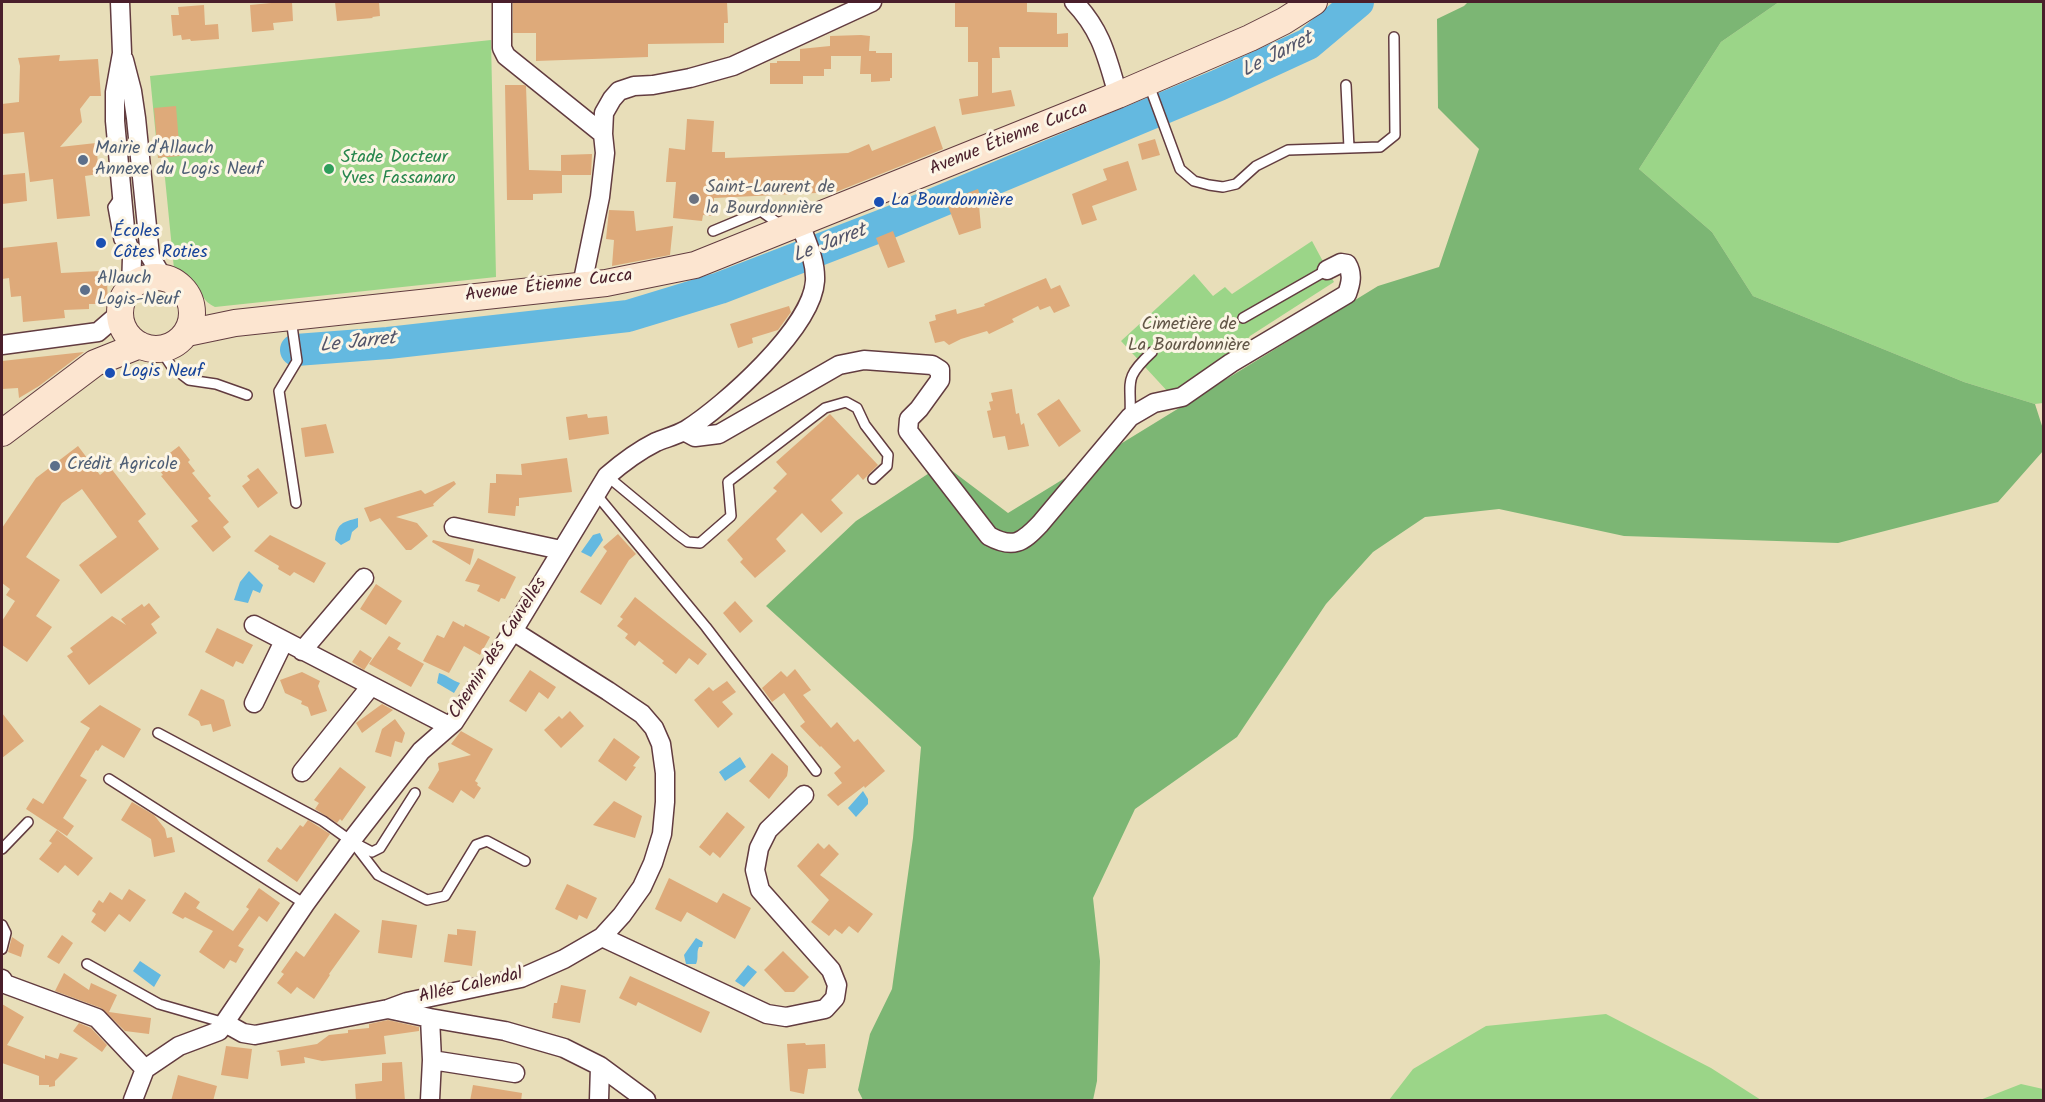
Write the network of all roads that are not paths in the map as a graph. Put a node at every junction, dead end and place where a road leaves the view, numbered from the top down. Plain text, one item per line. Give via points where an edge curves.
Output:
1 (120, 2) edge
2 (502, 2) edge
3 (872, 2) edge
4 (1074, 2) edge
5 (1314, 2) edge
6 (1394, 37) dead end
7 (122, 53) junction
8 (1346, 85) dead end
9 (1151, 91) junction
10 (1118, 95) junction
11 (136, 118) junction
12 (115, 121) junction
13 (603, 134) junction
14 (1348, 148) junction
15 (713, 231) dead end
16 (797, 231) junction
17 (1327, 270) joint
18 (163, 278) junction
19 (582, 285) junction
20 (131, 288) junction
21 (189, 299) junction
22 (121, 318) junction
23 (1244, 318) dead end
24 (235, 323) junction
25 (292, 327) junction
26 (187, 333) junction
27 (2, 345) edge
28 (150, 347) junction
29 (1152, 352) dead end
30 (95, 363) junction
31 (247, 395) dead end
32 (1130, 417) junction
33 (684, 431) junction
34 (2, 433) edge
35 (607, 476) junction
36 (873, 479) dead end
37 (596, 494) junction
38 (296, 503) dead end
39 (454, 527) dead end
40 (561, 550) junction
41 (364, 578) dead end
42 (254, 625) dead end
43 (513, 631) junction
44 (285, 641) junction
45 (302, 651) junction
46 (371, 686) junction
47 (254, 703) dead end
48 (449, 726) junction
49 (158, 733) dead end
50 (816, 771) dead end
51 (302, 772) dead end
52 (109, 779) dead end
53 (416, 793) dead end
54 (804, 795) dead end
55 (28, 822) dead end
56 (351, 841) junction
57 (2, 849) edge
58 (525, 861) dead end
59 (305, 904) junction
60 (2, 925) edge
61 (602, 937) junction
62 (2, 942) edge
63 (87, 964) dead end
64 (2, 980) edge
65 (388, 1009) junction
66 (430, 1018) junction
67 (225, 1023) junction
68 (432, 1060) junction
69 (600, 1065) junction
70 (145, 1069) junction
71 (515, 1073) dead end
72 (133, 1101) edge
73 (430, 1101) edge
74 (598, 1101) edge
75 (645, 1101) edge

1 - 7 street
2 - 13 street via 502,48 506,56
3 - 13 street via 733,66 619,91 604,113
4 - 10 street via 1102,41
5 - 9 main road, Avenue Étienne Cucca
6 - 14 lane via 1395,135 1380,147
7 - 11 street
7 - 12 street
8 - 14 lane
9 - 10 main road, Avenue Étienne Cucca
9 - 14 lane via 1180,169 1194,181 1223,187 1236,184 1256,166 1288,150
10 - 16 main road, Avenue Étienne Cucca
11 - 12 street
11 - 18 street via 150,256
12 - 20 street via 132,258
13 - 19 street via 600,197
15 - 16 lane via 762,211
16 - 19 main road, Avenue Étienne Cucca via 695,265
16 - 33 street, Chemin des Cauvelles via 814,262 815,282 804,315 782,344 721,405
17 - 23 lane
17 - 32 street via 1347,264 1351,272 1347,294 1182,397 1154,403
18 - 20 main road via 140,281
18 - 21 main road via 183,289
19 - 25 main road, Avenue Étienne Cucca
20 - 22 main road via 125,295
21 - 24 main road via 212,317
21 - 26 main road via 192,311
22 - 27 street via 98,332
22 - 28 main road via 132,340
22 - 30 main road
24 - 25 main road, Avenue Étienne Cucca
24 - 26 main road, Avenue Étienne Cucca
25 - 38 lane via 297,361 279,391
26 - 28 main road via 172,346
28 - 30 main road
28 - 31 lane via 189,380
29 - 32 lane via 1129,380
30 - 34 main road
32 - 33 street via 1040,524 1025,540 1011,544 989,536 908,431 909,419 940,380 940,370 932,365 864,360 839,365 718,434 695,437
33 - 35 street, Chemin des Cauvelles via 654,444
35 - 36 lane via 688,542 700,543 731,516 728,482 825,408 846,402 857,408 888,455 887,466
35 - 37 street, Chemin des Cauvelles
37 - 40 street, Chemin des Cauvelles
37 - 50 lane via 706,627
39 - 40 street
40 - 43 street, Chemin des Cauvelles
41 - 45 street
42 - 44 street
43 - 48 street, Chemin des Cauvelles
43 - 61 street, Allée Calendal via 642,714 662,744 662,834 642,887
44 - 45 street
44 - 47 street
45 - 46 street
46 - 48 street
46 - 51 street
48 - 56 street, Chemin des Cauvelles via 421,751
49 - 56 lane via 323,820
52 - 59 lane
53 - 56 lane via 380,848 372,852
54 - 61 street via 768,831 759,848 755,870 760,890 831,970 837,985 835,998 825,1009 786,1017 767,1014
55 - 57 lane
56 - 58 lane via 378,875 427,900 445,896 476,845 487,841
56 - 59 street, Chemin des Cauvelles
59 - 67 street, Chemin des Cauvelles
60 - 62 lane via 6,933
61 - 65 street, Allée Calendal via 521,978
63 - 67 lane via 159,1004
64 - 70 street via 97,1018
65 - 66 street
65 - 67 street, Allée Calendal via 255,1035
66 - 68 street
66 - 69 street via 506,1031 564,1048
67 - 70 street, Chemin des Cauvelles via 219,1031 179,1046
68 - 71 street
68 - 73 street
69 - 74 street
69 - 75 street
70 - 72 street

